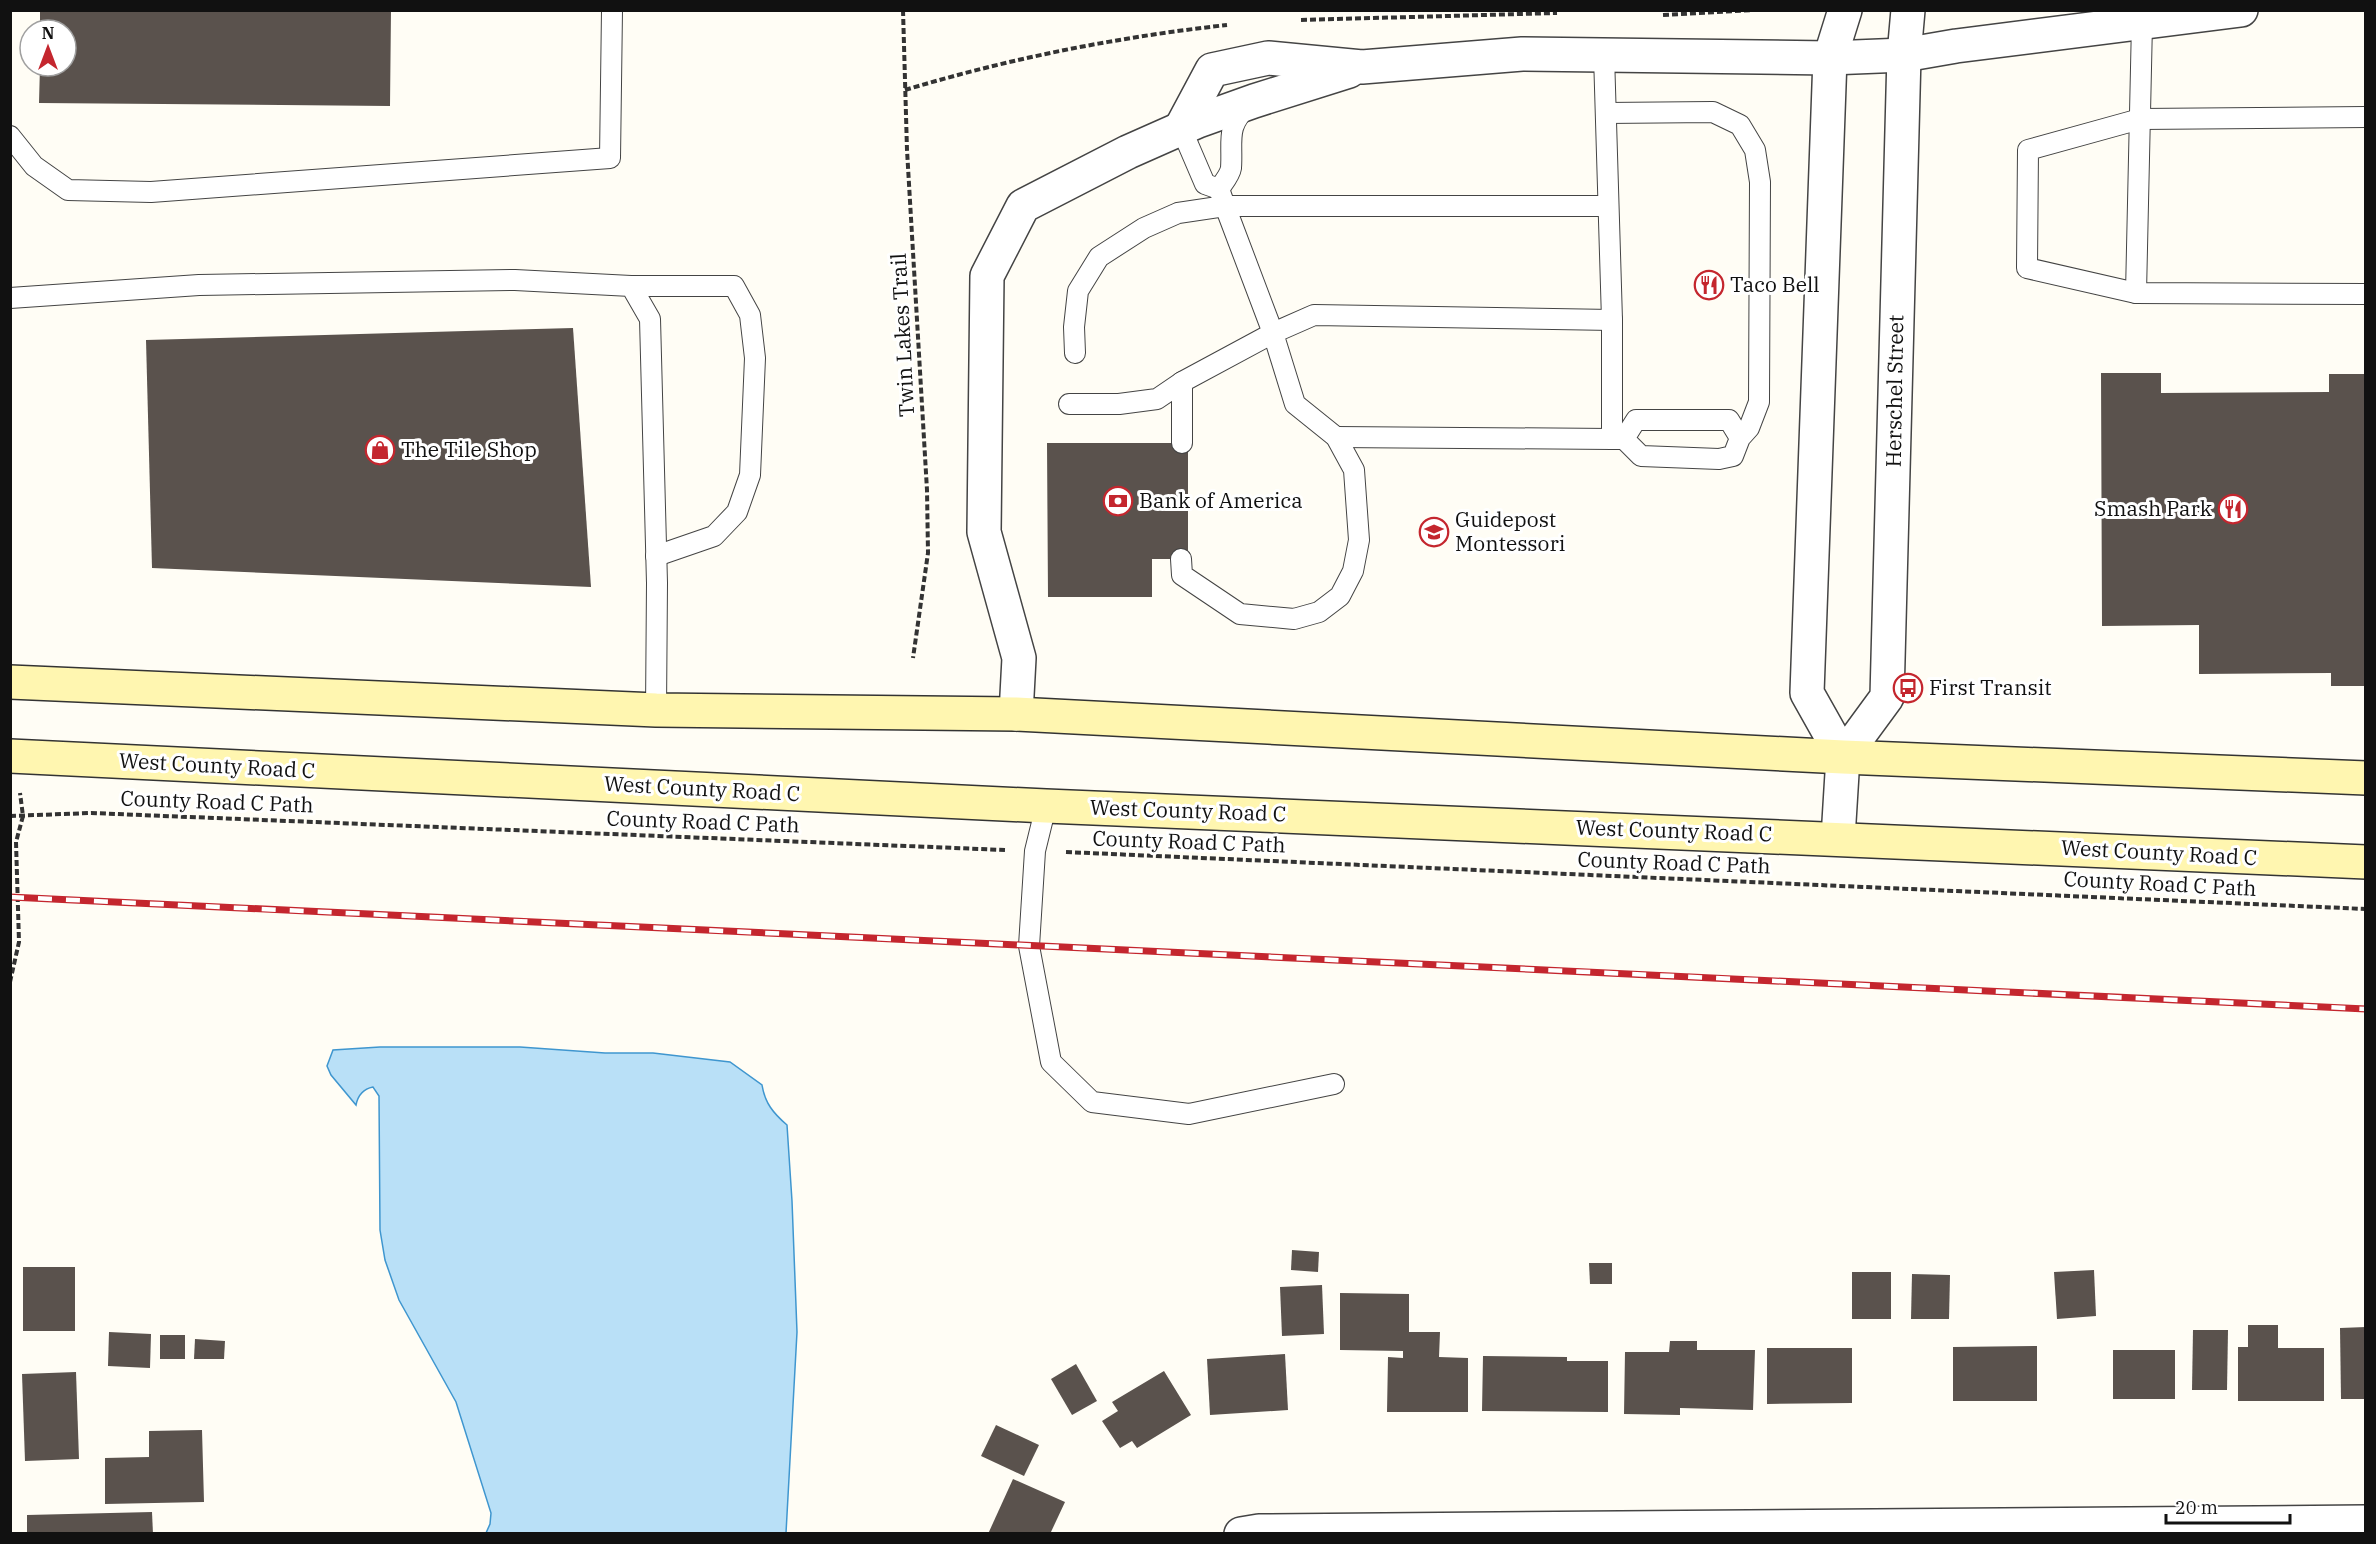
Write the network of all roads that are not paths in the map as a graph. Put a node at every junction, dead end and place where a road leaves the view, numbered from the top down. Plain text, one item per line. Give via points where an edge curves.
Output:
1 (612, 10) edge
2 (1845, 10) edge
3 (1908, 10) edge
4 (2241, 10) edge
5 (2142, 23) junction
6 (1604, 55) junction
7 (1904, 55) junction
8 (1830, 58) junction
9 (1362, 67) junction
10 (1254, 101) junction
11 (1606, 113) junction
12 (2366, 117) edge
13 (2140, 119) junction
14 (1181, 128) junction
15 (10, 136) edge
16 (1222, 197) junction
17 (1608, 206) junction
18 (631, 286) junction
19 (2136, 293) junction
20 (2366, 294) edge
21 (10, 298) edge
22 (1612, 320) junction
23 (1273, 333) junction
24 (1076, 353) dead end
25 (1182, 382) junction
26 (1069, 404) dead end
27 (1336, 437) junction
28 (1740, 438) junction
29 (1618, 439) junction
30 (1182, 443) dead end
31 (656, 556) junction
32 (1181, 559) dead end
33 (10, 682) edge
34 (656, 710) junction
35 (1016, 714) junction
36 (13, 757) edge
37 (1843, 757) junction
38 (2366, 778) edge
39 (1046, 806) junction
40 (1838, 838) junction
41 (2366, 862) edge
42 (1334, 1084) dead end
43 (2366, 1522) edge
44 (1770, 1530) edge
45 (1250, 1532) edge

1 - 15 lane via 610,158 150,192 68,190 34,166
2 - 8 street
3 - 7 street, Herschel Street
4 - 5 street
5 - 7 street
5 - 13 lane
6 - 8 street
6 - 9 street via 1521,54
6 - 11 lane
7 - 8 street
7 - 37 street, Herschel Street via 1887,697
8 - 37 street via 1808,693
9 - 10 street
9 - 14 street via 1268,58 1212,70
10 - 14 street
10 - 16 lane via 1232,126 1231,170
11 - 17 lane
11 - 28 lane via 1713,112 1740,125 1755,150 1760,182 1759,402 1749,428
12 - 13 lane
13 - 19 lane
13 - 19 lane via 2028,150 2027,268
14 - 16 lane via 1205,184
14 - 35 street via 1023,206 987,276 984,532 1019,658
16 - 17 lane
16 - 23 lane
16 - 24 lane via 1144,228 1099,257 1078,291
17 - 22 lane
18 - 21 lane via 515,280 198,285
18 - 31 lane via 650,319
18 - 31 lane via 734,286 750,315 755,358 750,475 737,512 714,536
19 - 20 lane
22 - 23 lane via 1314,315
22 - 29 lane
23 - 25 lane
23 - 27 lane via 1295,405
25 - 26 lane via 1157,399 1119,405
25 - 30 lane
27 - 29 lane
27 - 32 lane via 1354,470 1359,540 1353,571 1340,596 1319,612 1294,618 1240,614 1182,575
28 - 29 lane via 1729,420 1684,419 1636,420
28 - 29 lane via 1733,456 1719,459 1641,456
31 - 34 lane
33 - 34 main road
34 - 35 main road
35 - 37 main road
36 - 39 main road, West County Road C
37 - 38 main road
37 - 40 street
39 - 40 main road, West County Road C
39 - 42 lane via 1035,851 1029,946 1052,1062 1092,1102 1189,1113
40 - 41 main road, West County Road C
43 - 44 street
44 - 45 street

